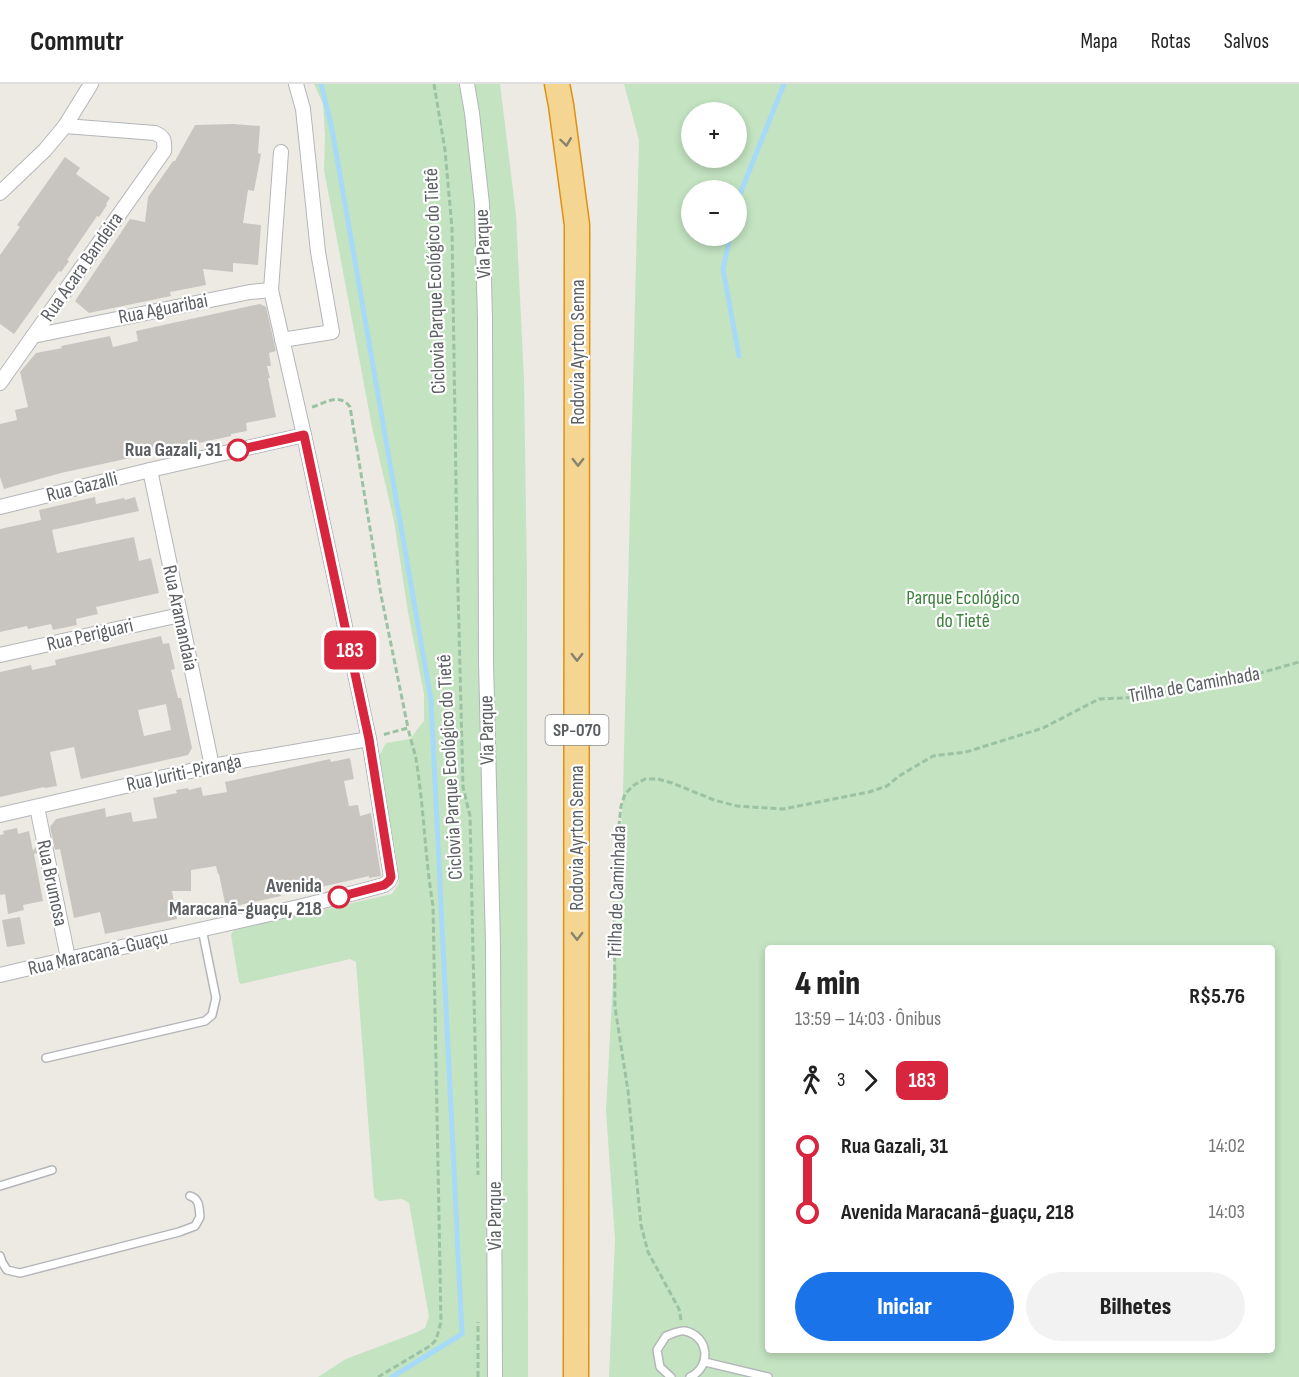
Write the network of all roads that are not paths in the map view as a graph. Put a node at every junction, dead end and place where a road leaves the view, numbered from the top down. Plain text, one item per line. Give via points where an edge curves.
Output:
1 (91, 84) edge
2 (296, 84) edge
3 (467, 84) edge
4 (556, 84) edge
5 (65, 126) junction
6 (281, 152) dead end
7 (0, 193) edge
8 (271, 290) junction
9 (33, 336) junction
10 (282, 340) junction
11 (0, 383) edge
12 (304, 435) junction
13 (150, 470) junction
14 (0, 507) edge
15 (180, 615) junction
16 (0, 655) edge
17 (369, 739) junction
18 (212, 766) junction
19 (37, 807) junction
20 (0, 815) edge
21 (202, 929) junction
22 (68, 958) junction
23 (0, 975) edge
24 (46, 1058) dead end
25 (52, 1170) dead end
26 (0, 1186) edge
27 (190, 1196) dead end
28 (0, 1256) edge
29 (705, 1362) junction
30 (495, 1377) edge
31 (576, 1377) edge
32 (671, 1377) edge
33 (690, 1377) edge
34 (768, 1377) edge

1 - 5 street
2 - 10 street via 303,109 318,252 332,332
3 - 30 street, Via Parque via 482,204 485,320
4 -> 31 highway, Rodovia Ayrton Senna / SP-070 via 577,225
5 - 7 street
5 - 9 street, Rua Acara Bandeira via 155,133 165,141 164,151
6 - 8 street
8 - 9 street, Rua Aguaribai
8 - 10 street
9 - 11 street, Rua Acara Bandeira
10 - 12 street
12 - 13 street, Rua Gazalli
12 - 17 street
13 - 14 street, Rua Gazalli
13 - 15 street, Rua Aramandaia
15 - 16 street, Rua Periguari
15 - 18 street, Rua Aramandaia
17 - 18 street, Rua Juriti-Piranga
17 - 21 street, Rua Maracanã-Guaçu via 389,881 278,913
18 - 19 street, Rua Juriti-Piranga
19 - 20 street, Rua Juriti-Piranga
19 - 22 street, Rua Brumosa
21 - 22 street, Rua Maracanã-Guaçu
21 - 24 lane via 216,998 212,1015 206,1021
22 - 23 street, Rua Maracanã-Guaçu
25 - 26 lane
27 - 28 lane via 198,1202 200,1217 195,1226 178,1232 20,1273 7,1270
29 - 32 lane via 704,1348 696,1336 683,1331 666,1336 657,1350 660,1367
29 - 33 lane via 698,1374
29 - 34 lane

